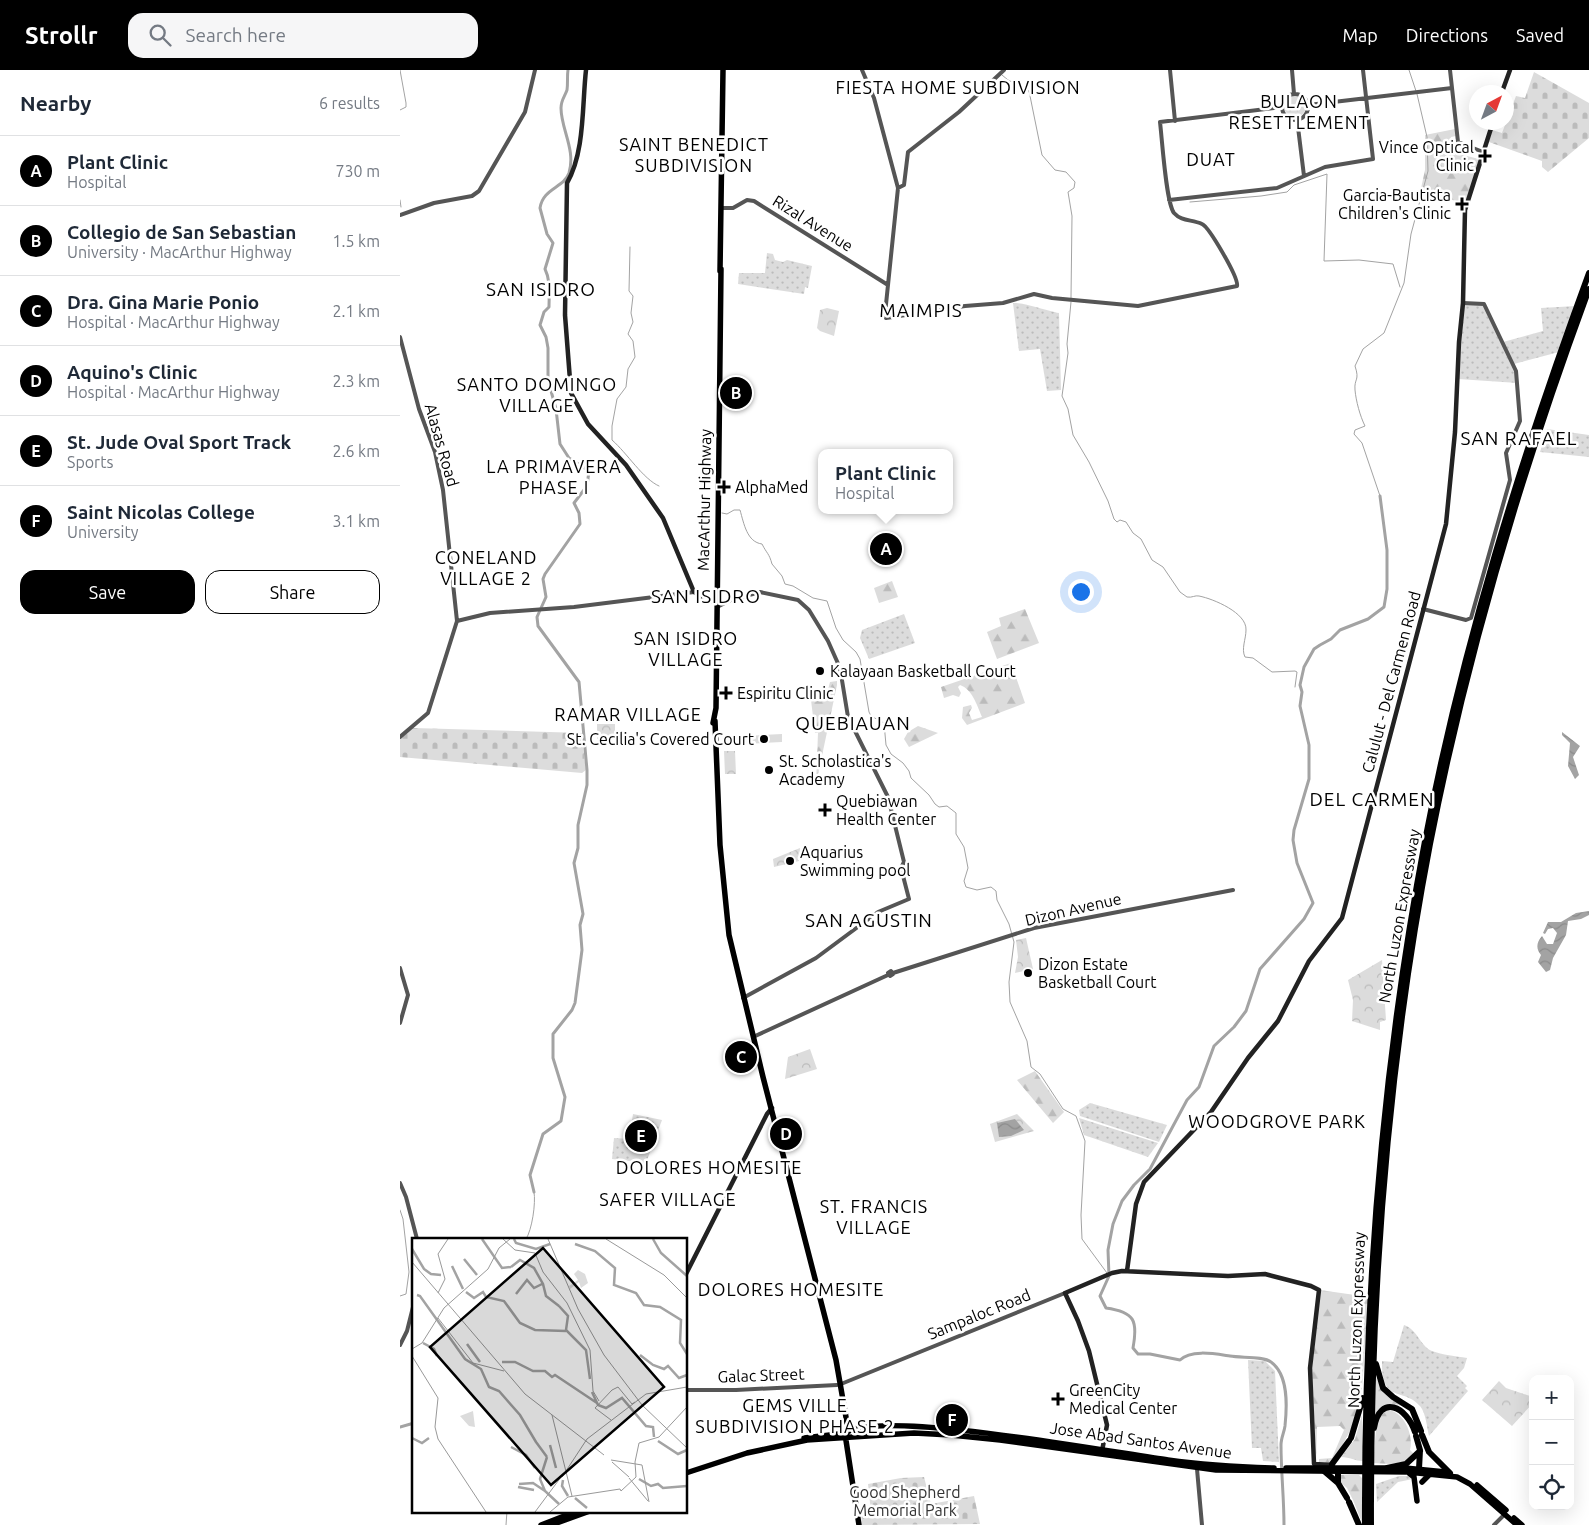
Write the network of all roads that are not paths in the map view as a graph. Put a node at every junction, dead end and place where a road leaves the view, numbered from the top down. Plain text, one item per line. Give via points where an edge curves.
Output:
1 (535, 70) edge
2 (586, 70) edge
3 (723, 70) edge
4 (862, 70) edge
5 (1170, 70) edge
6 (1292, 70) edge
7 (1363, 70) edge
8 (1450, 70) edge
9 (1510, 70) edge
10 (1003, 72) edge
11 (1505, 85) edge
12 (1452, 88) junction
13 (1294, 94) junction
14 (1366, 98) junction
15 (1308, 105) junction
16 (1282, 107) junction
17 (1297, 119) junction
18 (1175, 121) junction
19 (1490, 130) edge
20 (1483, 152) junction
21 (1304, 176) junction
22 (898, 188) junction
23 (1169, 200) junction
24 (722, 208) junction
25 (400, 215) edge
26 (1589, 273) edge
27 (888, 285) junction
28 (1589, 289) edge
29 (1463, 303) junction
30 (400, 337) edge
31 (694, 592) junction
32 (716, 604) junction
33 (1423, 609) junction
34 (457, 621) junction
35 (400, 736) edge
36 (1233, 890) dead end
37 (400, 968) edge
38 (400, 987) edge
39 (407, 988) junction
40 (743, 998) junction
41 (400, 1023) edge
42 (753, 1037) junction
43 (771, 1110) junction
44 (400, 1183) edge
45 (417, 1238) edge
46 (688, 1270) edge
47 (1127, 1271) junction
48 (1064, 1293) junction
49 (412, 1311) edge
50 (400, 1344) edge
51 (1370, 1345) junction
52 (837, 1385) junction
53 (688, 1390) edge
54 (906, 1428) junction
55 (888, 1430) junction
56 (849, 1432) junction
57 (914, 1433) junction
58 (1002, 1434) junction
59 (1418, 1434) junction
60 (1012, 1435) junction
61 (828, 1436) junction
62 (809, 1438) junction
63 (990, 1438) junction
64 (1005, 1440) junction
65 (1424, 1444) junction
66 (1371, 1446) junction
67 (1102, 1451) junction
68 (1420, 1451) junction
69 (1124, 1456) junction
70 (1333, 1466) junction
71 (1216, 1468) junction
72 (1387, 1468) junction
73 (1197, 1469) junction
74 (1421, 1469) junction
75 (1376, 1470) junction
76 (688, 1471) edge
77 (1408, 1472) junction
78 (1450, 1473) junction
79 (1430, 1474) junction
80 (1422, 1482) dead end
81 (1338, 1483) junction
82 (1479, 1491) junction
83 (1417, 1501) dead end
84 (1503, 1506) junction
85 (575, 1512) edge
86 (578, 1512) edge
87 (582, 1512) edge
88 (586, 1512) edge
89 (1505, 1514) junction
90 (562, 1519) edge
91 (546, 1525) edge
92 (860, 1525) edge
93 (1202, 1525) edge
94 (1360, 1525) edge
95 (1365, 1525) edge
96 (1371, 1525) edge
97 (1494, 1525) edge
98 (1519, 1525) edge

1 - 25 street via 525,112 479,191 472,196 434,203
2 - 31 main road via 582,127 572,174 567,183 565,315 569,386 588,424 630,470 663,518
3 - 24 highway, MacArthur Highway
4 - 22 street via 874,98
5 - 18 street
6 - 13 street
7 - 14 street
8 - 12 street
9 - 11 main road
10 - 22 street via 960,112 910,150 906,156 904,185
12 - 14 street
12 - 20 street via 1458,142
13 - 15 street via 1302,96
13 - 16 street via 1288,96
14 - 15 street
14 - 21 street via 1373,159 1337,164
15 - 17 street via 1306,114
16 - 17 street via 1288,117
16 - 18 street
17 - 21 street
18 - 23 street via 1160,122
19 - 20 main road, Calulut - Del Carmen Road
20 - 29 main road, Calulut - Del Carmen Road via 1465,210
21 - 23 street via 1277,188
22 - 27 street
23 - 27 street via 1170,207 1178,216 1208,229 1232,267 1237,286 1138,306 1031,294 1002,303 886,318
24 - 27 street, Rizal Avenue via 754,201
24 - 32 highway, MacArthur Highway
26 - 51 highway, North Luzon Expressway via 1532,434 1494,556 1464,666 1429,820 1389,1072 1377,1186
28 - 51 highway, North Luzon Expressway via 1497,566 1432,836 1394,1074
29 - 33 main road, Calulut - Del Carmen Road via 1448,512
29 - 33 street via 1484,304 1514,367 1518,379 1520,424 1506,453 1510,480 1471,618 1466,620
30 - 34 street, Alasas Road via 444,490
31 - 32 main road
31 - 34 street via 490,613
32 - 40 highway, MacArthur Highway via 715,721 725,914
32 - 40 street via 722,606 760,592 801,602 814,617 840,668 848,717 888,797 904,862 901,868 908,899 878,912 816,958
33 - 47 main road, Calulut - Del Carmen Road via 1341,921 1309,961 1278,1021 1211,1112 1144,1182 1136,1204
34 - 35 street, Alasas Road via 428,713
36 - 42 street, Dizon Avenue via 1049,925 890,974
37 - 39 street
38 - 39 street
39 - 41 street
40 - 42 highway, MacArthur Highway
42 - 43 highway, MacArthur Highway
43 - 46 main road
43 - 52 highway, MacArthur Highway via 831,1339
44 - 45 street
47 - 48 main road, Sampaloc Road
47 - 70 main road, Sampaloc Road via 1270,1275 1316,1287 1319,1291 1310,1368 1314,1464
48 - 52 street, Sampaloc Road
48 - 67 main road via 1089,1351 1107,1425
49 - 50 street
51 - 59 highway via 1382,1386 1412,1409
51 - 66 highway, North Luzon Expressway
51 - 70 highway via 1361,1407 1350,1440
51 - 95 highway, North Luzon Expressway
52 - 53 street, Galac Street
52 - 56 highway, MacArthur Highway
54 - 55 highway
54 - 56 highway, Jose Abad Santos Avenue
54 - 58 highway, Jose Abad Santos Avenue
55 - 57 highway
55 - 62 highway
56 - 57 highway, Jose Abad Santos Avenue via 862,1436
56 - 61 highway, Jose Abad Santos Avenue
56 - 61 highway via 840,1431
56 - 92 highway, MacArthur Highway
57 - 63 highway, Jose Abad Santos Avenue
58 - 60 highway, Jose Abad Santos Avenue
58 - 63 highway
59 - 65 highway
59 - 66 highway via 1406,1414 1396,1407 1386,1408 1375,1420
59 - 68 highway
60 - 64 highway via 1006,1436
60 - 67 highway, Jose Abad Santos Avenue
61 - 62 highway, Jose Abad Santos Avenue
62 - 76 highway, Jose Abad Santos Avenue via 751,1451
63 - 64 highway, Jose Abad Santos Avenue
64 - 69 highway, Jose Abad Santos Avenue
65 - 74 highway
65 - 78 highway
66 - 96 highway, North Luzon Expressway
67 - 69 highway, Jose Abad Santos Avenue
68 - 72 highway via 1404,1465
68 - 74 highway
69 - 71 highway, Jose Abad Santos Avenue
69 - 73 highway, Jose Abad Santos Avenue
70 - 71 highway, Jose Abad Santos Avenue via 1287,1470
70 - 75 highway, Jose Abad Santos Avenue
70 - 81 highway
70 - 81 highway
71 - 73 highway, Jose Abad Santos Avenue
72 - 74 highway, Jose Abad Santos Avenue
72 - 75 highway, Jose Abad Santos Avenue
73 - 93 street
74 - 78 highway, Jose Abad Santos Avenue
75 - 77 highway, Jose Abad Santos Avenue
77 - 79 highway, Jose Abad Santos Avenue
77 - 83 highway via 1414,1477
78 - 84 highway, Jose Abad Santos Avenue via 1470,1479
79 - 80 highway
79 - 82 highway, Jose Abad Santos Avenue via 1461,1478
81 - 94 highway
82 - 84 highway
82 - 89 highway, Jose Abad Santos Avenue
84 - 98 highway
85 - 90 highway
86 - 91 highway
87 - 91 highway
88 - 90 highway
89 - 97 street
89 - 98 highway, Jose Abad Santos Avenue
90 - 91 highway
90 - 91 highway

